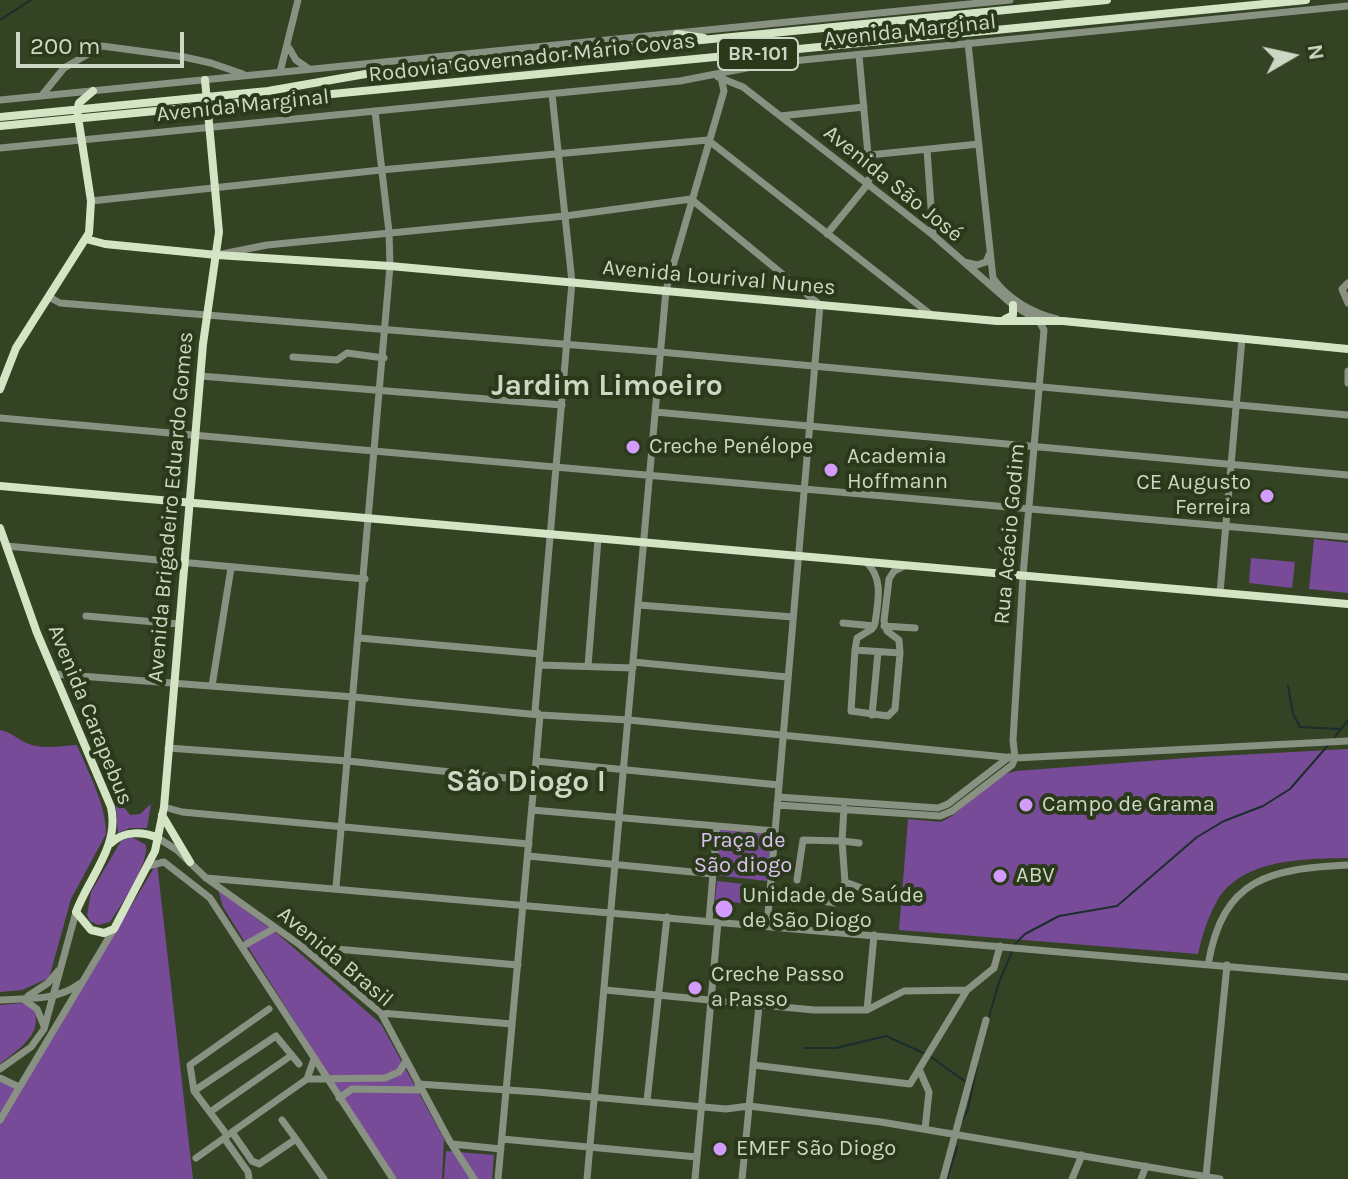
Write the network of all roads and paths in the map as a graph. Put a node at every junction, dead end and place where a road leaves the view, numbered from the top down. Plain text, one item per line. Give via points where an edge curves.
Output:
1 (298, 0) edge
2 (1010, 0) edge
3 (1107, 0) edge
4 (1306, 0) edge
5 (1348, 6) edge
6 (677, 34) junction
7 (716, 39) junction
8 (288, 42) junction
9 (968, 43) junction
10 (859, 55) junction
11 (309, 69) junction
12 (280, 72) junction
13 (245, 75) junction
14 (716, 77) junction
15 (205, 80) junction
16 (735, 83) junction
17 (93, 91) junction
18 (724, 91) junction
19 (43, 94) junction
20 (552, 94) junction
21 (0, 100) edge
22 (208, 102) junction
23 (864, 107) junction
24 (375, 111) junction
25 (77, 114) junction
26 (780, 116) junction
27 (0, 117) edge
28 (0, 126) edge
29 (211, 128) junction
30 (81, 140) junction
31 (708, 140) junction
32 (979, 144) junction
33 (0, 148) edge
34 (927, 150) junction
35 (558, 153) junction
36 (869, 155) junction
37 (381, 170) junction
38 (867, 185) junction
39 (215, 189) junction
40 (691, 199) junction
41 (91, 201) junction
42 (565, 216) junction
43 (389, 232) junction
44 (827, 234) junction
45 (933, 235) junction
46 (86, 239) junction
47 (267, 245) junction
48 (989, 254) junction
49 (217, 255) junction
50 (268, 258) junction
51 (958, 259) junction
52 (390, 266) junction
53 (572, 282) junction
54 (1348, 283) edge
55 (666, 290) junction
56 (49, 297) junction
57 (1348, 303) edge
58 (820, 305) junction
59 (1013, 305) junction
60 (930, 314) junction
61 (206, 315) junction
62 (997, 321) junction
63 (1039, 321) junction
64 (1063, 321) junction
65 (386, 330) junction
66 (1044, 330) joint
67 (1242, 338) junction
68 (567, 344) junction
69 (1348, 349) edge
70 (660, 352) junction
71 (0, 357) edge
72 (11, 357) junction
73 (293, 357) dead end
74 (384, 358) junction
75 (815, 368) junction
76 (1348, 371) edge
77 (200, 376) junction
78 (1348, 383) edge
79 (1040, 387) junction
80 (0, 389) edge
81 (381, 390) junction
82 (562, 405) junction
83 (1238, 405) junction
84 (655, 412) junction
85 (1348, 415) edge
86 (0, 418) edge
87 (811, 427) junction
88 (195, 436) junction
89 (1035, 448) junction
90 (376, 451) junction
91 (1233, 465) junction
92 (557, 467) junction
93 (1348, 475) edge
94 (650, 476) junction
95 (0, 486) edge
96 (805, 489) junction
97 (189, 502) junction
98 (1029, 510) junction
99 (370, 519) junction
100 (1228, 525) junction
101 (0, 528) edge
102 (549, 535) junction
103 (1348, 537) edge
104 (598, 539) junction
105 (645, 543) junction
106 (6, 546) junction
107 (799, 552) junction
108 (865, 561) junction
109 (184, 564) junction
110 (909, 565) junction
111 (231, 568) junction
112 (1023, 576) junction
113 (365, 579) junction
114 (1220, 593) junction
115 (1348, 604) edge
116 (639, 605) junction
117 (86, 616) dead end
118 (793, 617) junction
119 (843, 623) dead end
120 (179, 624) junction
121 (874, 626) junction
122 (884, 626) junction
123 (915, 628) dead end
124 (359, 638) junction
125 (855, 650) junction
126 (878, 652) junction
127 (900, 653) junction
128 (540, 654) junction
129 (539, 665) junction
130 (633, 665) junction
131 (588, 666) junction
132 (54, 674) junction
133 (787, 677) junction
134 (173, 683) junction
135 (212, 686) junction
136 (354, 697) junction
137 (540, 715) junction
138 (872, 715) junction
139 (629, 720) junction
140 (783, 735) junction
141 (1348, 741) edge
142 (168, 748) junction
143 (1012, 758) junction
144 (348, 761) junction
145 (536, 761) junction
146 (625, 771) junction
147 (534, 781) junction
148 (779, 785) junction
149 (778, 801) junction
150 (845, 806) junction
151 (532, 810) junction
152 (163, 811) junction
153 (621, 817) junction
154 (717, 826) junction
155 (342, 827) junction
156 (775, 831) junction
157 (158, 838) junction
158 (842, 841) junction
159 (110, 843) junction
160 (859, 843) dead end
161 (529, 844) junction
162 (528, 856) junction
163 (190, 862) junction
164 (617, 865) junction
165 (1348, 865) edge
166 (148, 866) junction
167 (713, 874) junction
168 (206, 878) junction
169 (797, 880) dead end
170 (845, 882) junction
171 (336, 887) junction
172 (795, 897) dead end
173 (886, 897) dead end
174 (523, 904) junction
175 (612, 911) junction
176 (76, 912) junction
177 (667, 917) junction
178 (709, 921) junction
179 (718, 922) junction
180 (767, 926) junction
181 (275, 928) junction
182 (114, 929) junction
183 (874, 935) junction
184 (300, 945) junction
185 (243, 946) junction
186 (1000, 946) junction
187 (518, 965) junction
188 (1208, 965) junction
189 (1227, 965) junction
190 (62, 966) junction
191 (1348, 977) edge
192 (82, 981) junction
193 (605, 990) junction
194 (967, 990) junction
195 (658, 994) junction
196 (54, 996) junction
197 (23, 998) junction
198 (710, 999) junction
199 (0, 1000) edge
200 (759, 1005) junction
201 (269, 1009) dead end
202 (867, 1010) junction
203 (381, 1013) junction
204 (986, 1020) dead end
205 (512, 1024) junction
206 (44, 1029) junction
207 (292, 1055) junction
208 (314, 1059) junction
209 (406, 1061) junction
210 (299, 1064) dead end
211 (753, 1065) junction
212 (0, 1069) edge
213 (919, 1069) junction
214 (0, 1078) edge
215 (307, 1079) junction
216 (327, 1079) junction
217 (19, 1087) junction
218 (420, 1087) junction
219 (507, 1090) junction
220 (194, 1091) junction
221 (595, 1097) junction
222 (339, 1098) junction
223 (647, 1101) junction
224 (700, 1106) junction
225 (749, 1106) junction
226 (210, 1112) junction
227 (0, 1120) edge
228 (282, 1120) dead end
229 (925, 1129) junction
230 (957, 1133) junction
231 (228, 1135) junction
232 (296, 1139) junction
233 (502, 1139) junction
234 (452, 1144) junction
235 (590, 1148) junction
236 (501, 1149) junction
237 (1082, 1155) junction
238 (697, 1157) junction
239 (196, 1158) dead end
240 (1146, 1166) junction
241 (1206, 1176) junction
242 (249, 1179) edge
243 (324, 1179) edge
244 (393, 1179) edge
245 (474, 1179) edge
246 (498, 1179) edge
247 (587, 1179) edge
248 (695, 1179) edge
249 (742, 1179) edge
250 (943, 1179) edge
251 (1072, 1179) edge
252 (1141, 1179) edge
253 (1220, 1179) edge

1 - 8 street
2 - 6 street, Avenida Marginal
3 - 7 main road, Rodovia Governador Mário Covas / BR-101
4 - 22 main road, Rodovia Governador Mário Covas / BR-101
5 - 9 street, Avenida Marginal
6 - 7 main road
6 - 11 street, Avenida Marginal
7 - 22 main road, Rodovia Governador Mário Covas / BR-101 via 377,72
8 - 11 street via 290,53
8 - 12 street
9 - 10 street, Avenida Marginal
9 - 32 street
10 - 14 street, Avenida Marginal via 772,63
10 - 23 street
11 - 12 street, Avenida Marginal
12 - 13 street, Avenida Marginal
13 - 15 street, Avenida Marginal
13 - 19 street via 184,57 102,46 64,68
14 - 16 street, Avenida São José
14 - 18 street
14 - 20 street, Avenida Marginal
15 - 17 street, Avenida Marginal
15 - 22 main road, Avenida Brigadeiro Eduardo Gomes
16 - 18 street
16 - 26 street, Avenida São José
17 - 19 street, Avenida Marginal
17 - 25 main road via 79,103
18 - 31 street
19 - 21 street, Avenida Marginal
20 - 24 street, Avenida Marginal
20 - 35 street
22 - 25 main road, Rodovia Governador Mário Covas / BR-101
22 - 29 main road, Avenida Brigadeiro Eduardo Gomes
23 - 26 street
23 - 36 street
24 - 29 street, Avenida Marginal
24 - 37 street
25 - 27 main road, Rodovia Governador Mário Covas / BR-101
25 - 28 main road, Rodovia Governador Mário Covas / BR-101
25 - 30 main road
26 - 38 street, Avenida São José
29 - 30 street, Avenida Marginal
29 - 39 main road, Avenida Brigadeiro Eduardo Gomes
30 - 33 street, Avenida Marginal
30 - 41 main road
31 - 35 street
31 - 40 street
31 - 44 street
32 - 34 street
32 - 48 street
34 - 36 street
34 - 45 street
35 - 37 street
35 - 42 street
36 - 38 street
37 - 39 street
37 - 43 street
38 - 44 street
38 - 45 street, Avenida São José
39 - 41 street
39 - 49 main road, Avenida Brigadeiro Eduardo Gomes
40 - 42 street
40 - 55 street
40 - 58 street
41 - 46 main road
42 - 43 street
42 - 53 street
43 - 47 street
43 - 52 street
44 - 60 street
45 - 51 street, Avenida São José
46 - 49 main road, Avenida Lourival Nunes
46 - 56 main road
47 - 49 street
47 - 50 street
48 - 51 street via 981,265
48 - 64 street via 999,287 1030,309
49 - 50 main road, Avenida Lourival Nunes
49 - 61 main road, Avenida Brigadeiro Eduardo Gomes
50 - 52 main road, Avenida Lourival Nunes
51 - 59 street, Avenida São José
52 - 53 main road, Avenida Lourival Nunes
52 - 65 street
53 - 55 main road, Avenida Lourival Nunes
53 - 68 street
54 - 57 street via 1342,289
55 - 58 main road, Avenida Lourival Nunes
55 - 70 street
56 - 61 street via 60,303
56 - 72 main road
58 - 60 main road, Avenida Lourival Nunes
58 - 75 street
59 - 62 main road via 1012,317
59 - 63 street, Avenida São José
60 - 62 main road, Avenida Lourival Nunes
61 - 65 street
61 - 77 main road, Avenida Brigadeiro Eduardo Gomes
62 - 63 main road, Avenida Lourival Nunes
63 - 64 main road, Avenida Lourival Nunes
63 - 66 street, Avenida São José
64 - 67 main road, Avenida Lourival Nunes
65 - 68 street
65 - 74 street
66 - 79 street, Rua Acácio Godim
67 - 69 main road, Avenida Lourival Nunes
67 - 83 street
68 - 70 street
68 - 82 street
70 - 75 street
70 - 84 street
71 - 72 main road
72 - 80 main road
73 - 74 street via 337,360 347,353
74 - 81 street
75 - 79 street
75 - 87 street
76 - 78 street
77 - 81 street
77 - 88 main road, Avenida Brigadeiro Eduardo Gomes
79 - 83 street
79 - 89 street, Rua Acácio Godim
81 - 82 street
81 - 90 street
82 - 92 street
83 - 85 street
83 - 91 street
84 - 87 street
84 - 94 street
86 - 88 street
87 - 89 street
87 - 96 street
88 - 90 street
88 - 97 main road, Avenida Brigadeiro Eduardo Gomes
89 - 91 street
89 - 98 street, Rua Acácio Godim
90 - 92 street
90 - 99 street
91 - 93 street
91 - 100 street
92 - 94 street
92 - 102 street
94 - 96 street
94 - 105 street
95 - 97 main road
96 - 98 street
96 - 107 street
97 - 99 main road
97 - 109 main road, Avenida Brigadeiro Eduardo Gomes
98 - 100 street
98 - 112 street, Rua Acácio Godim
99 - 102 main road
99 - 113 street
100 - 103 street
100 - 114 street
101 - 106 main road, Avenida Carapebus
102 - 104 main road
102 - 128 street
104 - 105 main road
104 - 131 street
105 - 107 main road
105 - 116 street
106 - 109 street
106 - 132 main road, Avenida Carapebus
107 - 108 main road
107 - 118 street
108 - 110 main road
108 - 121 street via 878,581
109 - 111 street
109 - 120 main road, Avenida Brigadeiro Eduardo Gomes
110 - 112 main road
110 - 122 street via 889,579
111 - 113 street
111 - 135 street
112 - 114 main road
112 - 143 street, Rua Acácio Godim
113 - 124 street
114 - 115 main road
116 - 118 street
116 - 130 street
117 - 120 street
118 - 133 street
119 - 121 street
120 - 134 main road, Avenida Brigadeiro Eduardo Gomes
121 - 125 street via 857,638
122 - 123 street
122 - 127 street via 899,640
124 - 128 street
124 - 136 street
125 - 126 street
125 - 138 street via 850,708
126 - 127 street
126 - 138 street
127 - 138 street via 895,709 888,716
128 - 129 street
129 - 131 street
129 - 137 street via 535,711
130 - 131 street
130 - 133 street
130 - 139 street
132 - 134 street
132 - 159 main road, Avenida Carapebus via 111,807
133 - 140 street
134 - 135 street
134 - 142 main road, Avenida Brigadeiro Eduardo Gomes
135 - 136 street
136 - 137 street
136 - 144 street
137 - 139 street
137 - 145 street
139 - 140 street
139 - 146 street
140 - 143 street
140 - 148 street
141 - 143 street
142 - 144 street
142 - 152 main road, Avenida Brigadeiro Eduardo Gomes
143 - 150 street via 938,808
144 - 147 street
144 - 155 street
145 - 146 street
145 - 147 street
146 - 148 street
146 - 153 street
147 - 151 street
148 - 149 street
149 - 150 street
149 - 156 street
150 - 158 street
151 - 153 street
151 - 161 street
152 - 155 street
152 - 157 main road, Avenida Brigadeiro Eduardo Gomes
152 - 163 main road
153 - 154 street
153 - 164 street
154 - 156 street
154 - 167 street
155 - 161 street
155 - 171 street
156 - 180 street
157 - 159 main road via 132,833
157 - 163 street, Avenida Brasil
157 - 166 main road, Avenida Brigadeiro Eduardo Gomes
158 - 160 street
158 - 169 street via 803,840
158 - 170 street
159 - 176 main road, Avenida Carapebus
161 - 162 street
162 - 164 street
162 - 174 street
163 - 168 street, Avenida Brasil
164 - 167 street
164 - 175 street
165 - 188 street via 1291,869 1256,882 1222,918
166 - 182 main road, Avenida Brigadeiro Eduardo Gomes
166 - 185 street via 164,862 196,885
167 - 178 street
168 - 171 street
168 - 181 street, Avenida Brasil
170 - 172 street via 835,903
170 - 173 street
171 - 174 street
174 - 175 street
174 - 187 street
175 - 177 street
175 - 193 street
176 - 182 main road via 95,932
176 - 190 street
177 - 178 street
177 - 195 street
178 - 179 street
179 - 180 street
179 - 198 street
180 - 183 street
181 - 184 street, Avenida Brasil
181 - 185 street
182 - 192 street
183 - 186 street
183 - 202 street
184 - 187 street
184 - 203 street, Avenida Brasil
185 - 208 street
186 - 188 street
186 - 194 street via 994,968
187 - 205 street
188 - 189 street
189 - 191 street
189 - 241 street
190 - 196 street
190 - 197 street via 48,983
192 - 196 street
192 - 217 street
193 - 195 street
193 - 221 street
194 - 202 street via 904,991
194 - 213 street
195 - 198 street
195 - 223 street
196 - 197 street
196 - 206 street
197 - 199 street
197 - 206 street via 37,1009
198 - 200 street
198 - 224 street
200 - 202 street
200 - 211 street
201 - 220 street via 191,1062
203 - 205 street
203 - 209 street, Avenida Brasil
204 - 230 street
205 - 219 street
206 - 212 street via 24,1054
207 - 210 street
207 - 220 street via 279,1037 273,1037
207 - 226 street
208 - 215 street
208 - 216 street
209 - 216 street via 393,1077
209 - 218 street, Avenida Brasil
211 - 213 street via 910,1084
211 - 225 street
213 - 229 street via 929,1092
214 - 217 street
215 - 216 street
215 - 231 street
216 - 222 street
217 - 227 street
218 - 219 street
218 - 222 street via 352,1089
218 - 234 street, Avenida Brasil
219 - 221 street
219 - 233 street
220 - 226 street
221 - 223 street
221 - 235 street
222 - 244 street
223 - 224 street
224 - 225 street
224 - 238 street
225 - 229 street
225 - 249 street
226 - 231 street
228 - 232 street
229 - 230 street
230 - 237 street
230 - 250 street
231 - 232 street via 259,1164
231 - 239 street
231 - 242 street
232 - 243 street
233 - 235 street
233 - 236 street
234 - 236 street
234 - 245 street, Avenida Brasil
235 - 238 street
235 - 247 street
236 - 246 street
237 - 240 street
237 - 251 street
238 - 248 street
240 - 241 street
240 - 252 street
241 - 253 street

